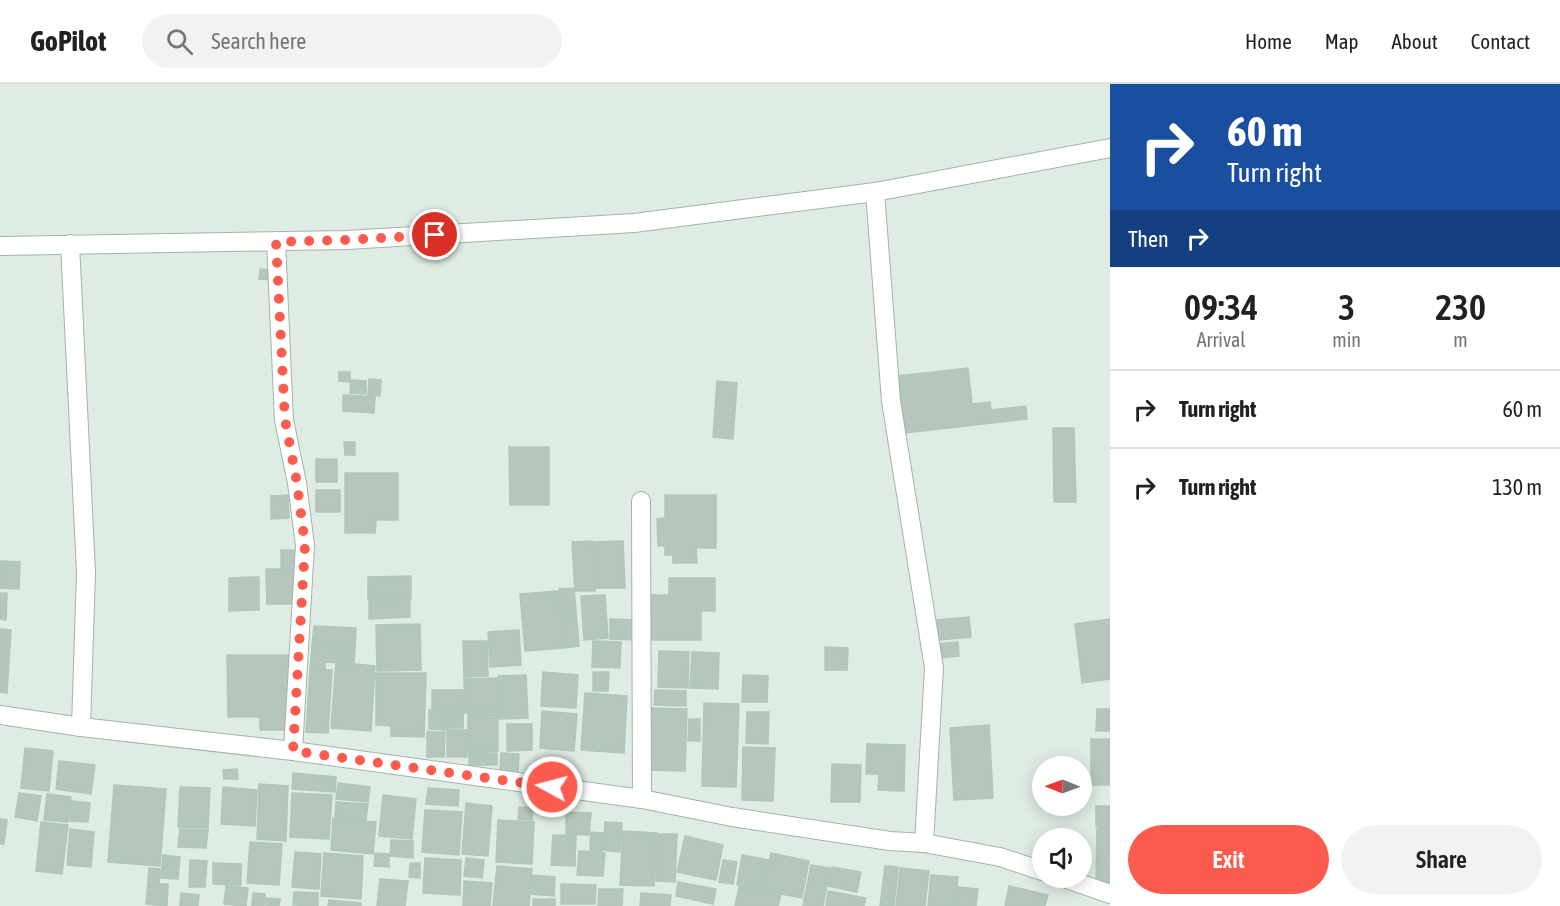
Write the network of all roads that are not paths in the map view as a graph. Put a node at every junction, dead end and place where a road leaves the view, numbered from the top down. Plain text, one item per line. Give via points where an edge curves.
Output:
1 (1110, 148) edge
2 (875, 192) junction
3 (276, 242) junction
4 (70, 244) junction
5 (0, 246) edge
6 (642, 501) dead end
7 (0, 715) edge
8 (81, 727) junction
9 (293, 751) junction
10 (642, 799) junction
11 (924, 843) junction
12 (1032, 868) edge
13 (1092, 888) edge
14 (1110, 894) edge

1 - 2 street
2 - 3 street via 634,223
2 - 11 street via 891,400 934,668
3 - 4 street
3 - 9 street via 285,420 305,545
4 - 5 street
4 - 8 street via 86,572
6 - 10 street
7 - 8 street
8 - 9 street
9 - 10 street
10 - 11 street via 732,817
11 - 12 street via 1000,857
13 - 14 street

